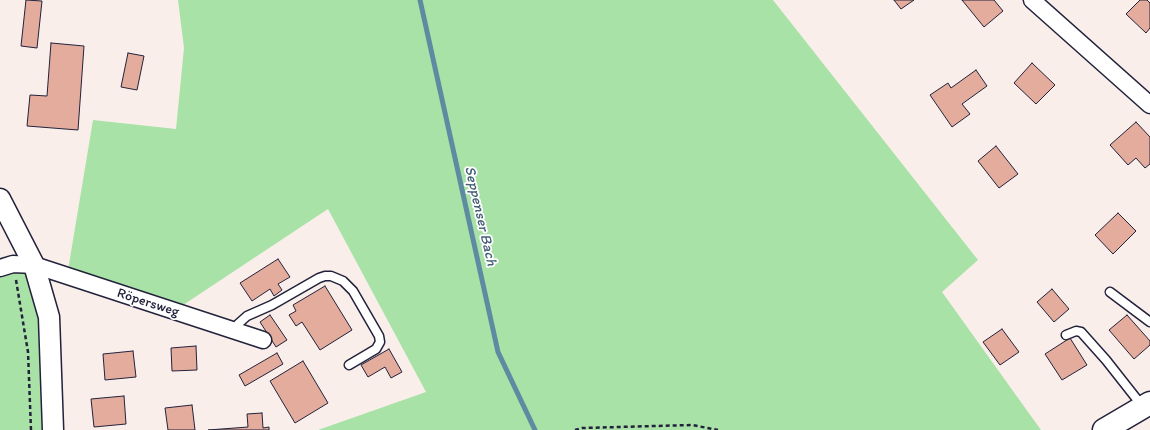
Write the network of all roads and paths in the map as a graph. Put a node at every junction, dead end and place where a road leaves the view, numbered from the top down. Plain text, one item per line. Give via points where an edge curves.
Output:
1 (1032, 0) edge
2 (1150, 105) edge
3 (0, 199) edge
4 (34, 265) junction
5 (6, 266) edge
6 (1110, 292) dead end
7 (1150, 322) edge
8 (235, 331) junction
9 (1066, 335) dead end
10 (263, 340) dead end
11 (349, 365) dead end
12 (1147, 405) edge
13 (31, 430) edge
14 (54, 430) edge
15 (575, 430) edge
16 (718, 430) edge
17 (1104, 430) edge

1 - 2 street
3 - 4 street
4 - 5 street, Röpersweg
4 - 8 street, Röpersweg
4 - 14 street via 49,317
5 - 13 path via 28,352
6 - 7 lane
8 - 10 street, Röpersweg
8 - 11 lane via 238,324 247,316 319,278 332,276 344,281 354,291 379,336 380,342 376,349
9 - 12 lane via 1081,332
12 - 17 main road
15 - 16 path via 692,425

